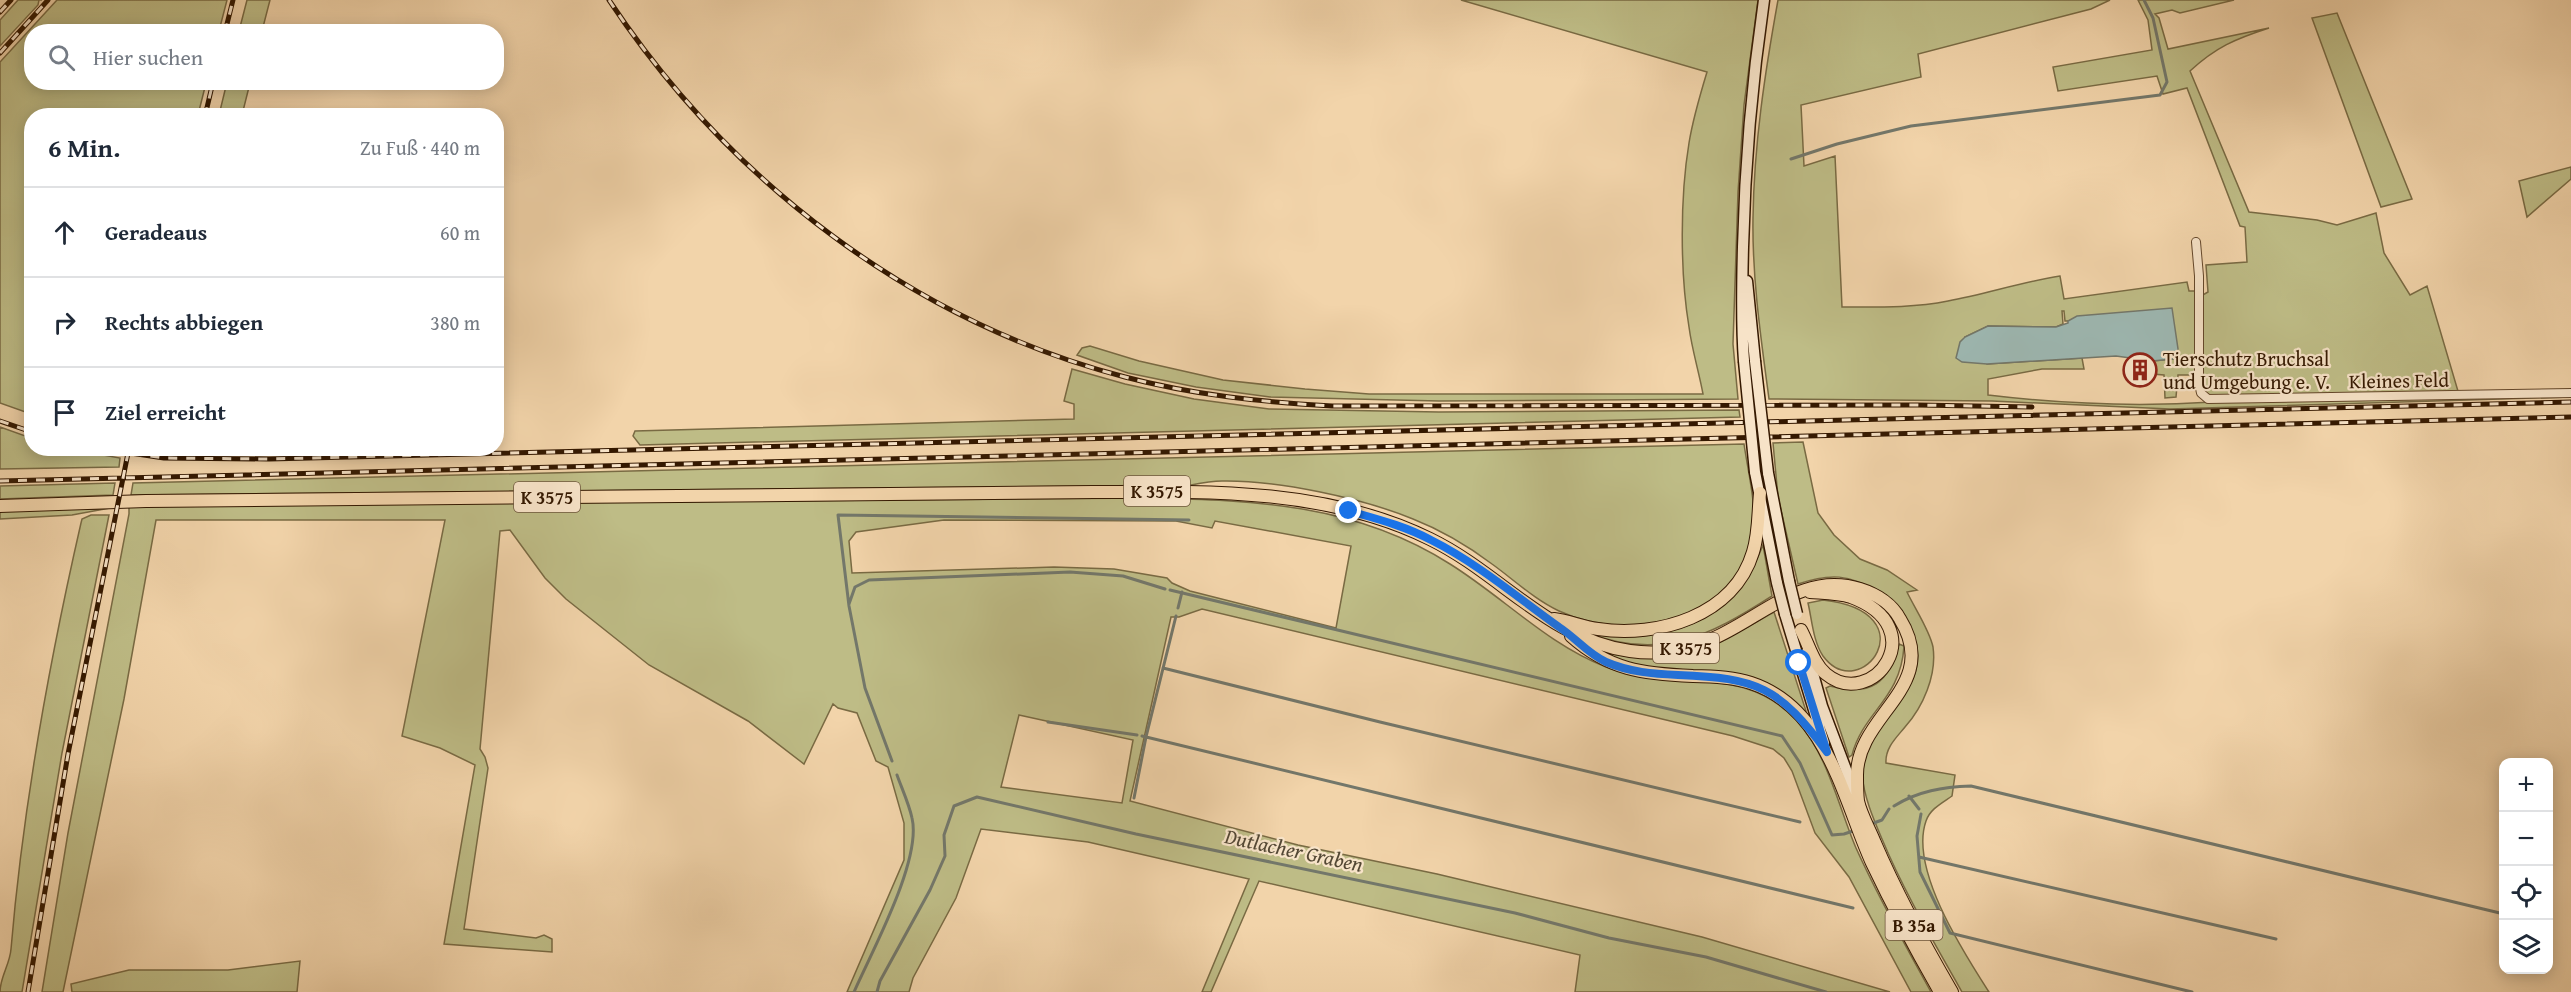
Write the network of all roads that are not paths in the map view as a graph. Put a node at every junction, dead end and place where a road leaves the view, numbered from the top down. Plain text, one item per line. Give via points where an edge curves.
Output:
1 (1764, 0) edge
2 (2196, 242) dead end
3 (1749, 361) junction
4 (2571, 393) edge
5 (1760, 493) junction
6 (0, 506) edge
7 (1802, 591) junction
8 (1544, 617) junction
9 (1561, 627) junction
10 (1801, 630) junction
11 (1827, 752) junction
12 (1858, 803) junction
13 (1858, 818) junction
14 (1876, 859) junction
15 (1940, 992) edge
16 (1952, 992) edge

1 - 3 main road, B 35a via 1745,174 1741,294
2 - 4 street, Kleines Feld via 2199,384 2208,399
3 - 5 main road, B 35a, bridge via 1755,472
3 - 10 main road, B 35a, bridge
5 - 8 main road via 1756,537 1745,570 1725,595 1700,613 1675,625 1637,631 1598,629
5 - 11 main road, B 35a, bridge via 1785,614
6 - 8 main road, K 3575 via 146,501 1221,492 1320,504 1411,531 1459,555
7 - 9 main road, K 3575 via 1711,639 1673,651 1617,649
7 - 10 main road via 1849,597 1879,612 1892,631 1891,653 1872,678 1845,682 1834,679 1819,666
7 - 12 main road via 1836,583 1867,591 1899,616 1910,642 1912,657 1906,682 1863,746 1857,772
8 - 9 main road, K 3575
9 - 11 main road via 1588,652 1630,670 1737,679 1768,690 1795,711
10 - 12 main road, B 35a via 1822,706
11 - 13 main road, B 35a
12 - 13 main road, B 35a
13 - 14 main road, B 35a
14 - 15 main road, B 35a
14 - 16 main road, B 35a

